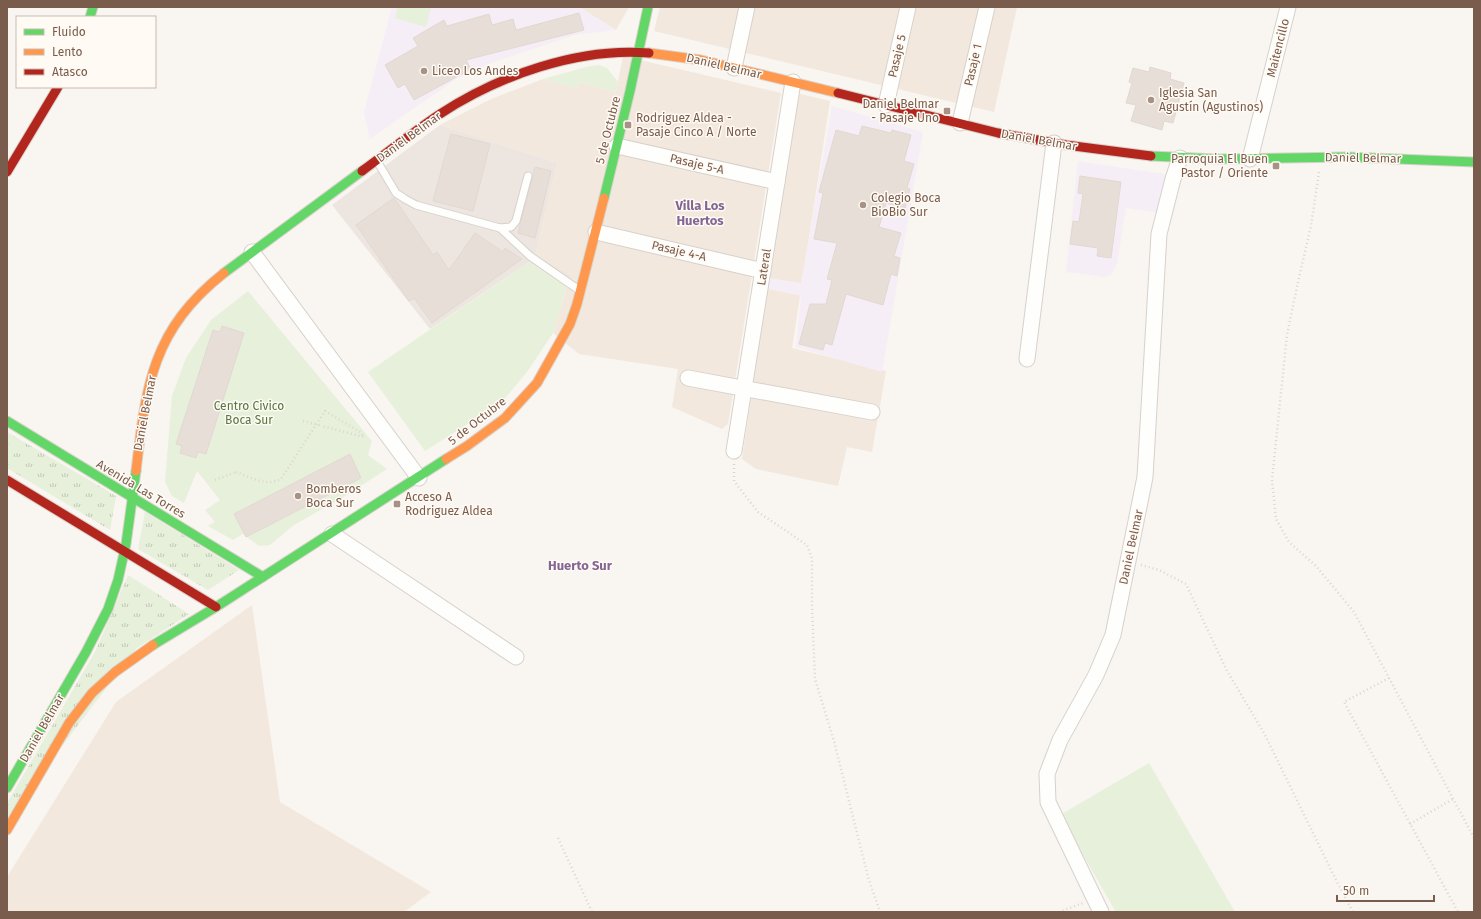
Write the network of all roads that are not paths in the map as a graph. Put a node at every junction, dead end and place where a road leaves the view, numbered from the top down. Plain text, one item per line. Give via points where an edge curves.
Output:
1 (648, 7) edge
2 (747, 7) edge
3 (908, 7) edge
4 (987, 7) edge
5 (1288, 7) edge
6 (638, 52) junction
7 (597, 55) junction
8 (612, 63) dead end
9 (734, 68) junction
10 (623, 77) dead end
11 (793, 82) junction
12 (57, 88) edge
13 (630, 91) junction
14 (886, 105) junction
15 (960, 124) junction
16 (1054, 144) junction
17 (617, 146) junction
18 (1180, 158) junction
19 (1250, 159) junction
20 (376, 160) junction
21 (1474, 162) edge
22 (7, 172) edge
23 (528, 176) dead end
24 (777, 182) junction
25 (500, 228) junction
26 (596, 232) junction
27 (252, 252) junction
28 (763, 271) junction
29 (581, 291) junction
30 (1027, 359) dead end
31 (688, 378) dead end
32 (744, 388) junction
33 (872, 412) dead end
34 (7, 421) edge
35 (734, 451) road end
36 (419, 478) junction
37 (7, 480) edge
38 (132, 497) junction
39 (332, 534) junction
40 (125, 551) junction
41 (263, 577) junction
42 (216, 607) junction
43 (516, 657) dead end
44 (7, 788) edge
45 (7, 830) edge
46 (1101, 912) edge

1 - 6 main road, 5 de Octubre
2 - 9 street
3 - 14 street, Pasaje 5
4 - 15 street, Pasaje 1
5 - 19 street, Maitencillo
6 - 7 main road, Daniel Belmar
6 - 9 main road, Daniel Belmar via 675,55
6 - 13 main road, 5 de Octubre
7 - 8 main road
7 - 20 main road, Daniel Belmar via 541,68 488,88 448,109
9 - 11 main road, Daniel Belmar
10 - 13 main road
11 - 14 main road, Daniel Belmar
11 - 24 street, Lateral
12 - 22 main road
13 - 17 main road, 5 de Octubre
14 - 15 main road, Daniel Belmar
15 - 16 main road, Daniel Belmar
16 - 18 main road, Daniel Belmar
16 - 30 street
17 - 24 street, Pasaje 5-A
17 - 26 main road, 5 de Octubre
18 - 19 main road, Daniel Belmar
18 - 46 street, Daniel Belmar via 1159,234 1145,477 1114,635 1096,675 1060,740 1047,774 1048,802
19 - 21 main road, Daniel Belmar via 1320,157
20 - 25 lane via 396,193 405,199 416,205
20 - 27 main road, Daniel Belmar
23 - 25 lane via 516,221 511,227
24 - 28 street, Lateral
25 - 29 lane via 530,256
26 - 28 street, Pasaje 4-A
26 - 29 main road, 5 de Octubre
27 - 36 street
27 - 38 main road, Daniel Belmar via 214,280 198,296 177,320 162,348 152,374 142,416
28 - 32 street, Lateral
29 - 36 main road, 5 de Octubre via 570,324 537,383 505,418
31 - 32 street
32 - 33 street
32 - 35 street, Lateral
34 - 38 main road, Avenida Las Torres
36 - 39 main road, 5 de Octubre
37 - 40 main road
38 - 40 main road, Daniel Belmar
38 - 41 main road, Avenida Las Torres
39 - 41 main road, 5 de Octubre
39 - 43 street
40 - 42 main road
40 - 44 main road, Daniel Belmar via 112,598 96,636
41 - 42 main road, 5 de Octubre
42 - 45 main road, Daniel Belmar via 128,662 92,693 69,723

